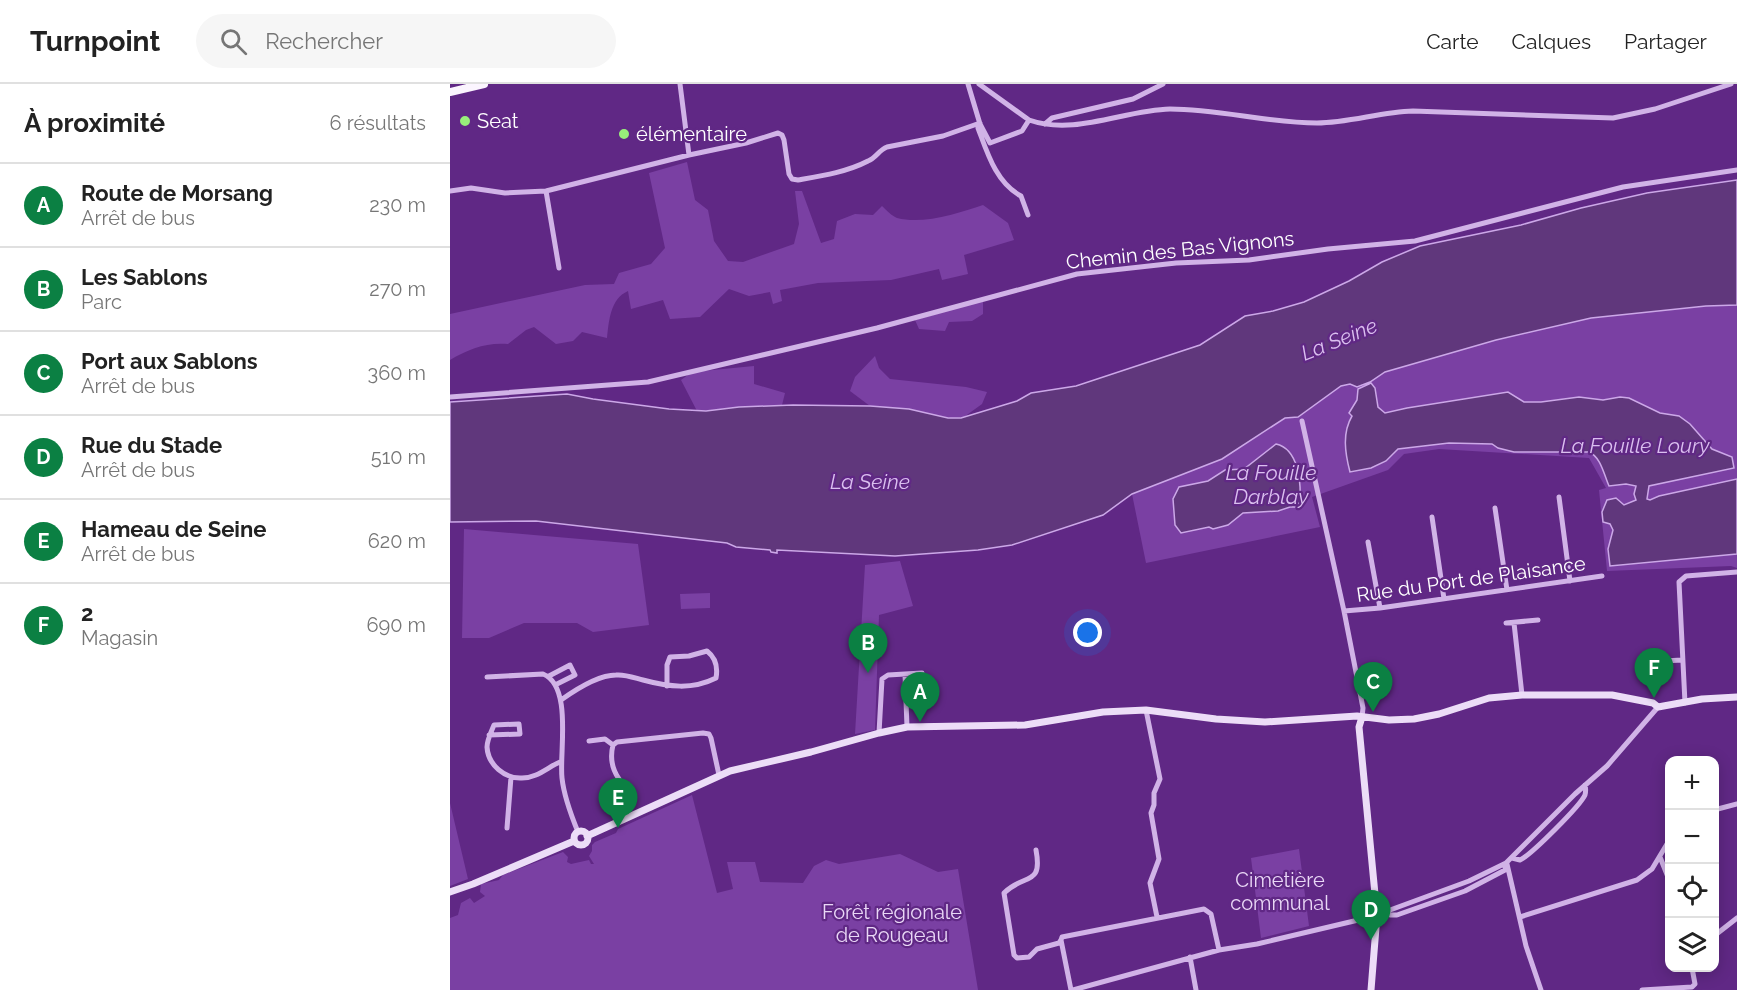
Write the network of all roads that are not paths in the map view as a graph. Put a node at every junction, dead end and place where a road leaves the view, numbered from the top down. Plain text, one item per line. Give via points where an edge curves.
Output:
1 (484, 84) edge
2 (681, 84) edge
3 (968, 84) edge
4 (978, 84) edge
5 (1163, 84) edge
6 (1731, 84) edge
7 (450, 92) edge
8 (1029, 120) junction
9 (980, 124) junction
10 (1045, 124) junction
11 (689, 155) junction
12 (1737, 170) edge
13 (450, 191) edge
14 (546, 191) junction
15 (1028, 215) dead end
16 (560, 268) dead end
17 (450, 397) edge
18 (1302, 422) dead end
19 (1559, 497) dead end
20 (1495, 508) dead end
21 (1432, 517) dead end
22 (1368, 542) dead end
23 (1737, 572) edge
24 (1602, 576) dead end
25 (1570, 581) junction
26 (1507, 590) junction
27 (1444, 598) junction
28 (1380, 608) junction
29 (1344, 611) junction
30 (1538, 620) dead end
31 (1514, 622) junction
32 (1506, 623) dead end
33 (1682, 660) junction
34 (1646, 662) dead end
35 (922, 673) dead end
36 (904, 674) junction
37 (549, 676) junction
38 (487, 677) dead end
39 (555, 685) junction
40 (667, 686) junction
41 (1522, 695) junction
42 (1737, 697) edge
43 (561, 700) junction
44 (1685, 703) junction
45 (1658, 707) junction
46 (1146, 710) junction
47 (1362, 717) junction
48 (907, 727) junction
49 (879, 733) junction
50 (489, 735) junction
51 (589, 741) dead end
52 (613, 745) junction
53 (560, 762) junction
54 (719, 776) junction
55 (510, 777) junction
56 (619, 779) dead end
57 (1585, 785) junction
58 (1737, 804) edge
59 (1719, 809) edge
60 (507, 828) dead end
61 (578, 832) junction
62 (587, 836) junction
63 (574, 841) junction
64 (1665, 848) edge
65 (1036, 850) dead end
66 (1660, 857) junction
67 (1512, 858) junction
68 (1506, 863) junction
69 (1665, 870) edge
70 (450, 892) edge
71 (1377, 915) junction
72 (1157, 917) junction
73 (1520, 917) junction
74 (1737, 918) edge
75 (1719, 932) edge
76 (1061, 940) junction
77 (1219, 950) junction
78 (1190, 957) junction
79 (1693, 972) edge
80 (1693, 988) edge
81 (1072, 990) edge
82 (1196, 990) edge
83 (1371, 990) edge
84 (1541, 990) edge
85 (1642, 990) edge

1 - 7 main road
2 - 11 street
3 - 9 street
4 - 8 street
5 - 10 street via 1133,99 1052,118
6 - 10 street via 1614,118 1413,111 1317,123 1223,111 1169,110 1071,125
8 - 9 street via 1022,131 990,143
8 - 10 street
9 - 11 street via 887,147 865,163 798,180 789,174 780,134
9 - 15 street via 991,164 1011,191 1021,196
11 - 14 street
12 - 17 street, Chemin des Bas Vignons via 1623,187 1415,241 1077,274 877,328 648,382
13 - 14 street
14 - 16 street
18 - 29 street
19 - 25 street
20 - 26 street
21 - 27 street
22 - 28 street
23 - 33 street via 1681,579 1678,584
24 - 25 street, Rue du Port de Plaisance
25 - 26 street, Rue du Port de Plaisance
26 - 27 street, Rue du Port de Plaisance
27 - 28 street, Rue du Port de Plaisance
28 - 29 street, Rue du Port de Plaisance
29 - 47 street
30 - 31 street
31 - 32 street
31 - 41 street
33 - 34 street
33 - 44 street
35 - 36 street
36 - 48 street
36 - 49 street via 888,675 881,680
37 - 38 street
37 - 39 street
37 - 39 street via 570,665 574,675
39 - 43 street
40 - 40 street via 683,687 716,678 712,655 707,651 670,657
40 - 43 street via 616,675 597,680
41 - 45 street via 1612,695
41 - 47 street via 1489,698 1414,719
42 - 44 street
43 - 53 street
44 - 45 street
45 - 57 street via 1607,766
46 - 47 street via 1265,722
46 - 48 street via 1103,712 1025,725
46 - 72 street via 1160,779 1151,813 1159,859 1150,883
47 - 71 street via 1359,727
48 - 49 street
49 - 54 street
50 - 50 street via 520,734 519,724 494,725
50 - 55 street via 489,757 495,767
51 - 52 street via 605,739
52 - 54 street via 709,734
52 - 56 street via 614,771
53 - 55 street via 533,776
53 - 61 street via 566,800
54 - 62 street
55 - 60 street
57 - 67 street
57 - 67 street via 1582,800 1526,858
58 - 59 street
61 - 62 street
61 - 63 street
62 - 63 street via 583,845
63 - 70 street
64 - 66 street
65 - 76 street via 1039,866 1035,874 1004,892 1014,955 1026,958
66 - 69 street
66 - 73 street via 1637,880
67 - 68 street
68 - 71 street
68 - 73 street
71 - 77 street
71 - 83 street
72 - 76 street
72 - 77 street via 1199,909 1209,911
73 - 84 street
74 - 75 street
76 - 81 street
77 - 78 street
78 - 81 street
78 - 82 street
79 - 80 street
80 - 85 street

